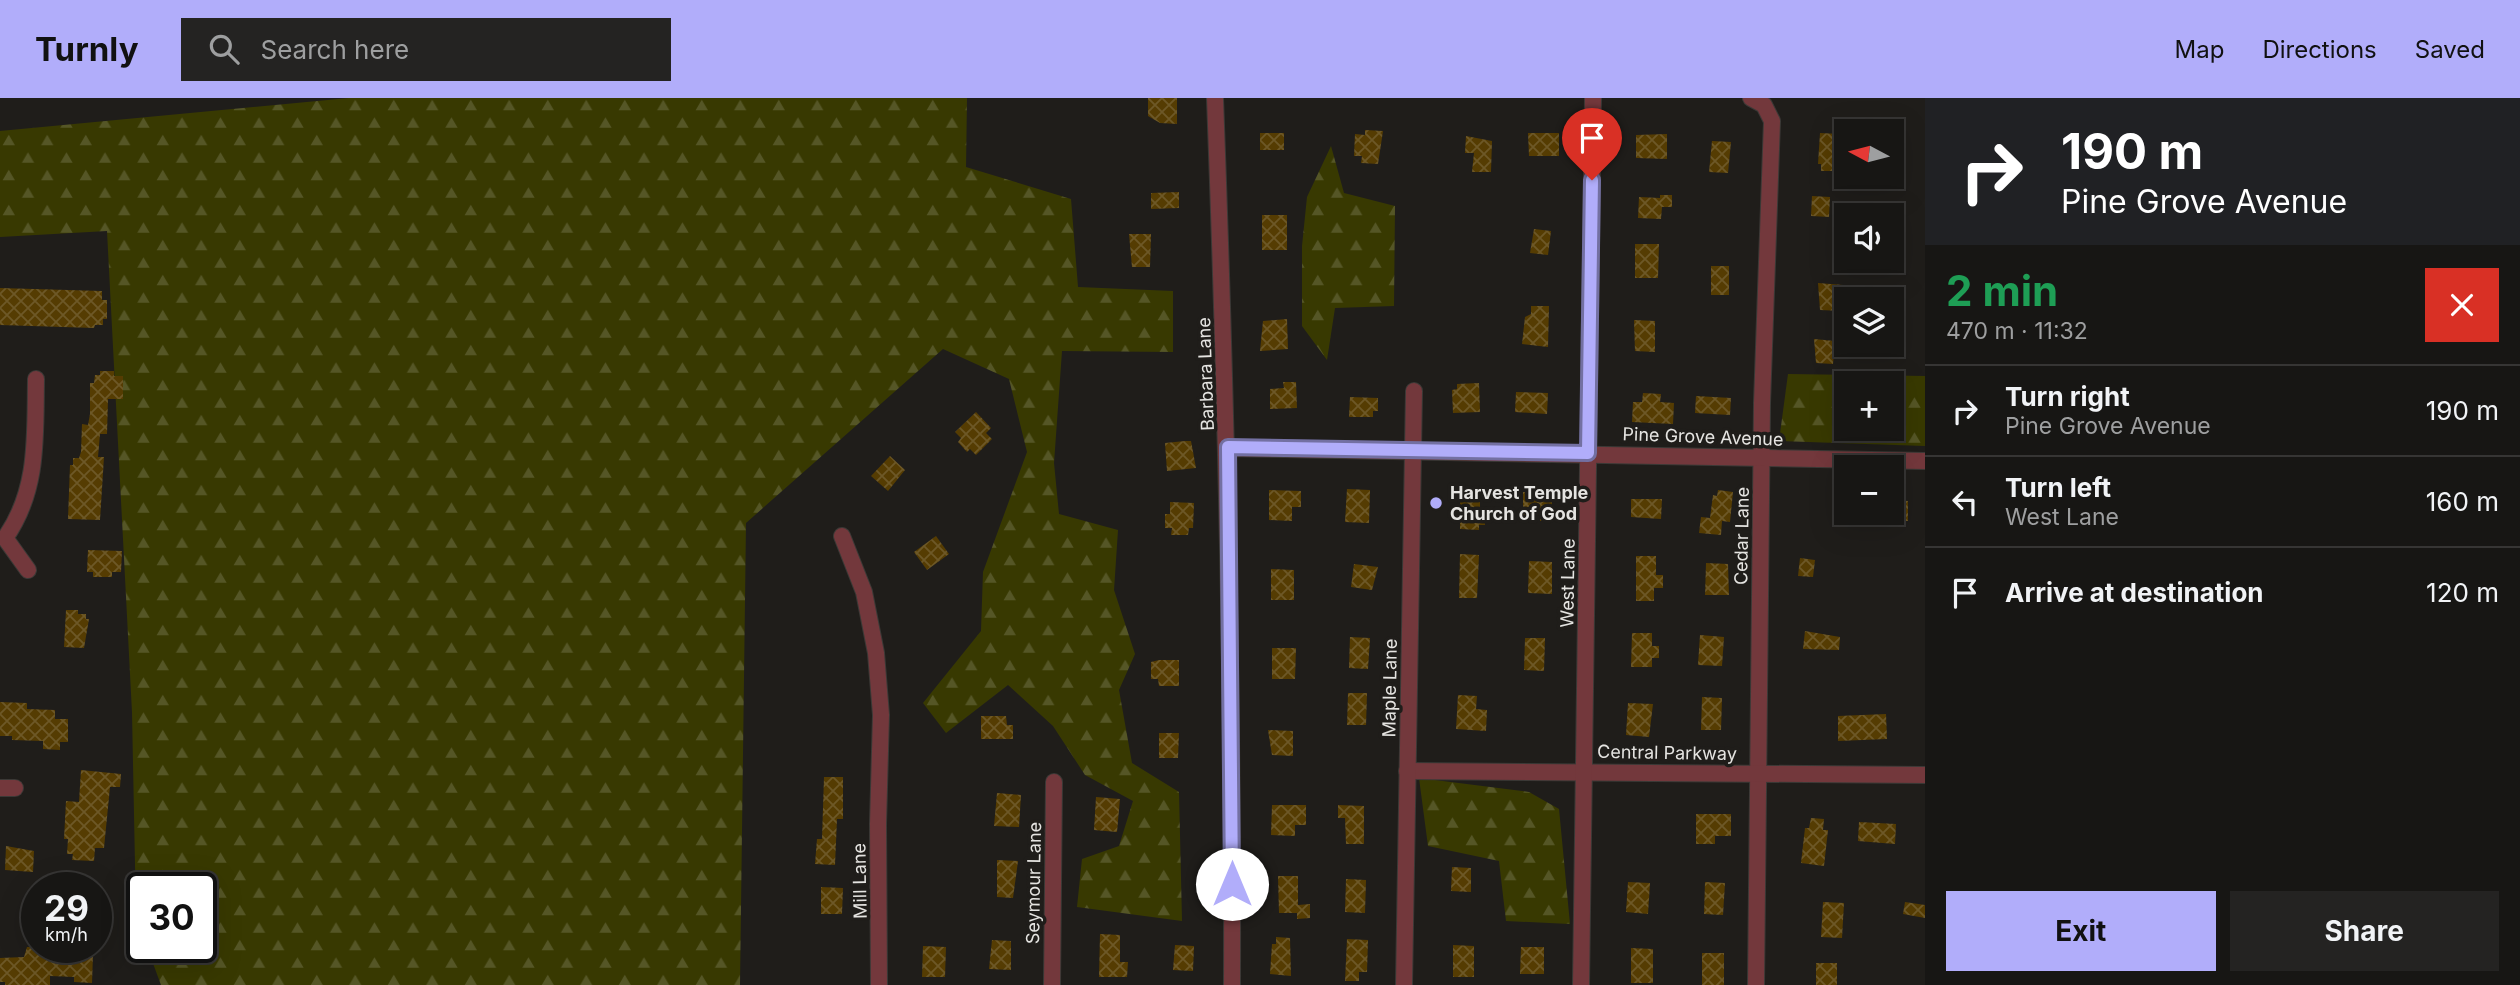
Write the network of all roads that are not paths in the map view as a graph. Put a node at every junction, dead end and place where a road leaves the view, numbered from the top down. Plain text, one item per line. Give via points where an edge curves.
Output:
1 (1216, 98) edge
2 (1594, 98) edge
3 (1751, 98) edge
4 (36, 379) dead end
5 (1414, 391) dead end
6 (1228, 447) junction
7 (1413, 452) junction
8 (1588, 453) junction
9 (1762, 458) junction
10 (1925, 461) edge
11 (842, 536) dead end
12 (2, 540) edge
13 (28, 570) dead end
14 (1407, 771) junction
15 (1585, 771) junction
16 (1759, 774) junction
17 (1925, 775) edge
18 (1054, 782) dead end
19 (879, 985) edge
20 (1052, 985) edge
21 (1232, 985) edge
22 (1404, 985) edge
23 (1581, 985) edge
24 (1756, 985) edge

1 - 6 street, Barbara Lane
2 - 8 street, West Lane
3 - 9 street, Cedar Lane via 1764,105 1772,121
4 - 12 street via 32,483 22,510
5 - 7 street, Maple Lane
6 - 7 street, Pine Grove Avenue
6 - 21 street, Barbara Lane
7 - 8 street, Pine Grove Avenue
7 - 14 street, Maple Lane
8 - 9 street, Pine Grove Avenue
8 - 15 street, West Lane
9 - 10 street, Pine Grove Avenue
9 - 16 street, Cedar Lane
11 - 19 street, Mill Lane via 864,592 876,653 881,715
12 - 13 street
14 - 15 street, Central Parkway
14 - 22 street, Maple Lane
15 - 16 street, Central Parkway
15 - 23 street, West Lane
16 - 17 street, Central Parkway
16 - 24 street, Cedar Lane
18 - 20 street, Seymour Lane

